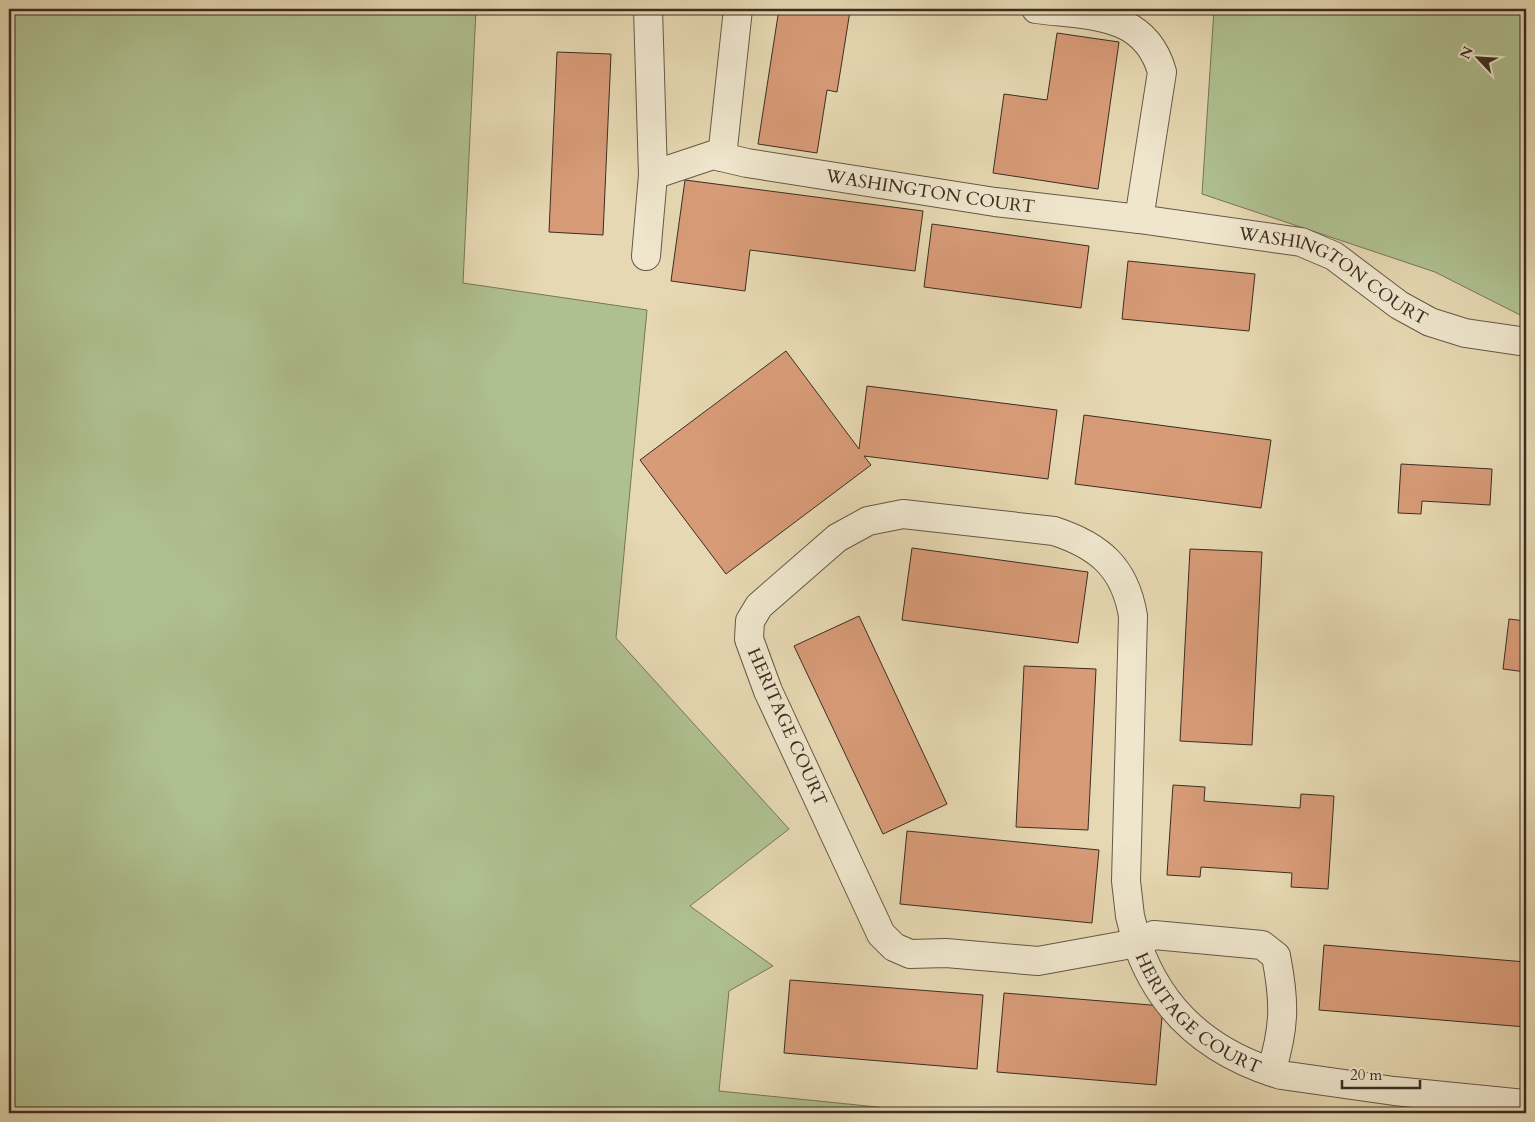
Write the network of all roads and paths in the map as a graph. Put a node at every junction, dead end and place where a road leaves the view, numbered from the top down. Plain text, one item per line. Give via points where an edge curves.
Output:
1 (648, 9) edge
2 (738, 9) edge
3 (1036, 9) edge
4 (722, 157) junction
5 (654, 174) junction
6 (1139, 219) junction
7 (646, 256) dead end
8 (1526, 342) edge
9 (1137, 943) junction
10 (1271, 1072) junction
11 (1526, 1104) edge

1 - 5 street
2 - 4 street
3 - 6 street via 1117,21 1134,28 1157,55 1162,72
4 - 5 street, WASHINGTON COURT via 712,154
4 - 6 street, WASHINGTON COURT via 996,202
5 - 7 street
6 - 8 street, WASHINGTON COURT via 1301,242 1349,266 1399,305 1430,322 1465,333
9 - 9 street, HERITAGE COURT via 1038,961 946,953 910,954 894,947 881,934 768,691 749,639 750,621 759,606 837,538 868,521 885,516 903,514 1054,531 1102,554 1124,582 1133,616 1126,881
9 - 10 street, HERITAGE COURT via 1145,968 1163,999 1187,1025 1216,1047
9 - 10 street, HERITAGE COURT via 1154,935 1262,945 1276,956 1283,991 1283,1026
10 - 11 street, HERITAGE COURT via 1394,1091

